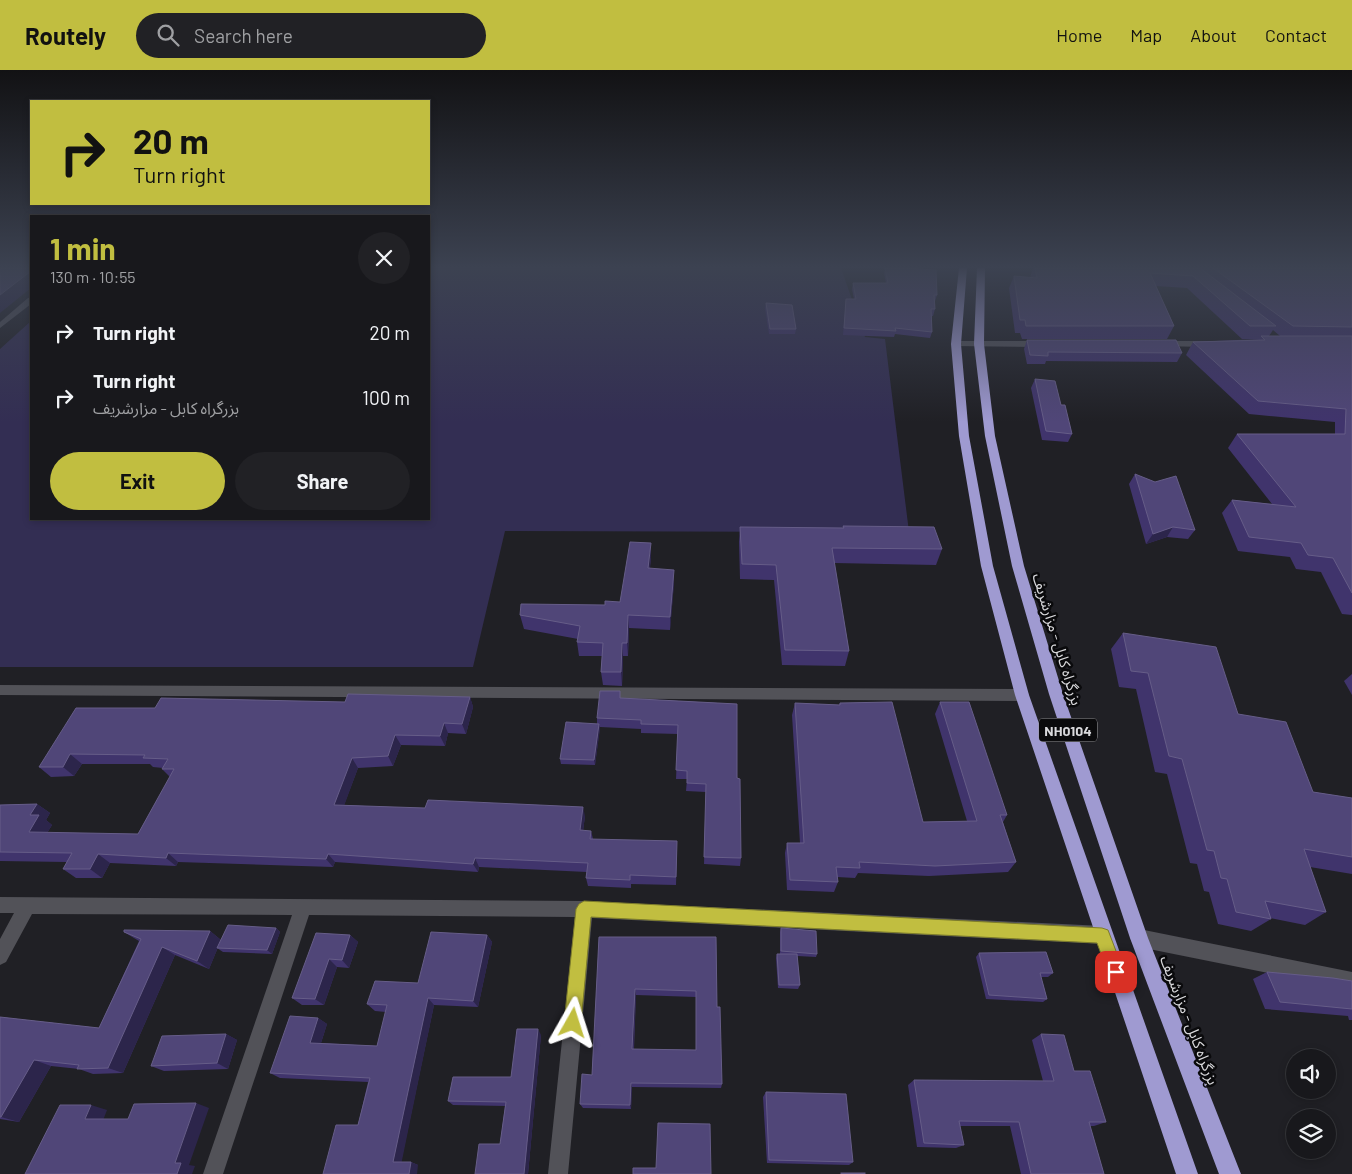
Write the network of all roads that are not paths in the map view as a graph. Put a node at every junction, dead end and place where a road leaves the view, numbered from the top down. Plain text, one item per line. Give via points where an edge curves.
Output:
1 (958, 320) edge
2 (980, 320) edge
3 (956, 344) junction
4 (979, 344) junction
5 (1048, 344) edge
6 (1155, 344) edge
7 (1214, 344) edge
8 (0, 690) edge
9 (1022, 695) junction
10 (0, 905) edge
11 (28, 905) junction
12 (303, 907) junction
13 (584, 909) junction
14 (1102, 935) junction
15 (1140, 938) junction
16 (0, 956) edge
17 (1352, 981) edge
18 (213, 1174) edge
19 (558, 1174) edge
20 (1187, 1174) edge
21 (1230, 1174) edge

1 - 3 highway, NH0104
2 - 4 highway, بزرگراه کابل - مزارشریف / NH0104
3 - 4 street
3 - 9 highway, NH0104 via 964,436 988,566
4 - 5 street
4 - 15 highway, بزرگراه کابل - مزارشریف / NH0104 via 990,436 1018,566 1056,694
6 - 7 street
8 - 9 street
9 - 14 highway, NH0104
10 - 11 street
11 - 12 street
11 - 16 street
12 - 13 street
12 - 18 street
13 - 14 street
13 - 19 street
14 - 20 highway, NH0104
15 - 17 street
15 - 21 highway, بزرگراه کابل - مزارشریف / NH0104

